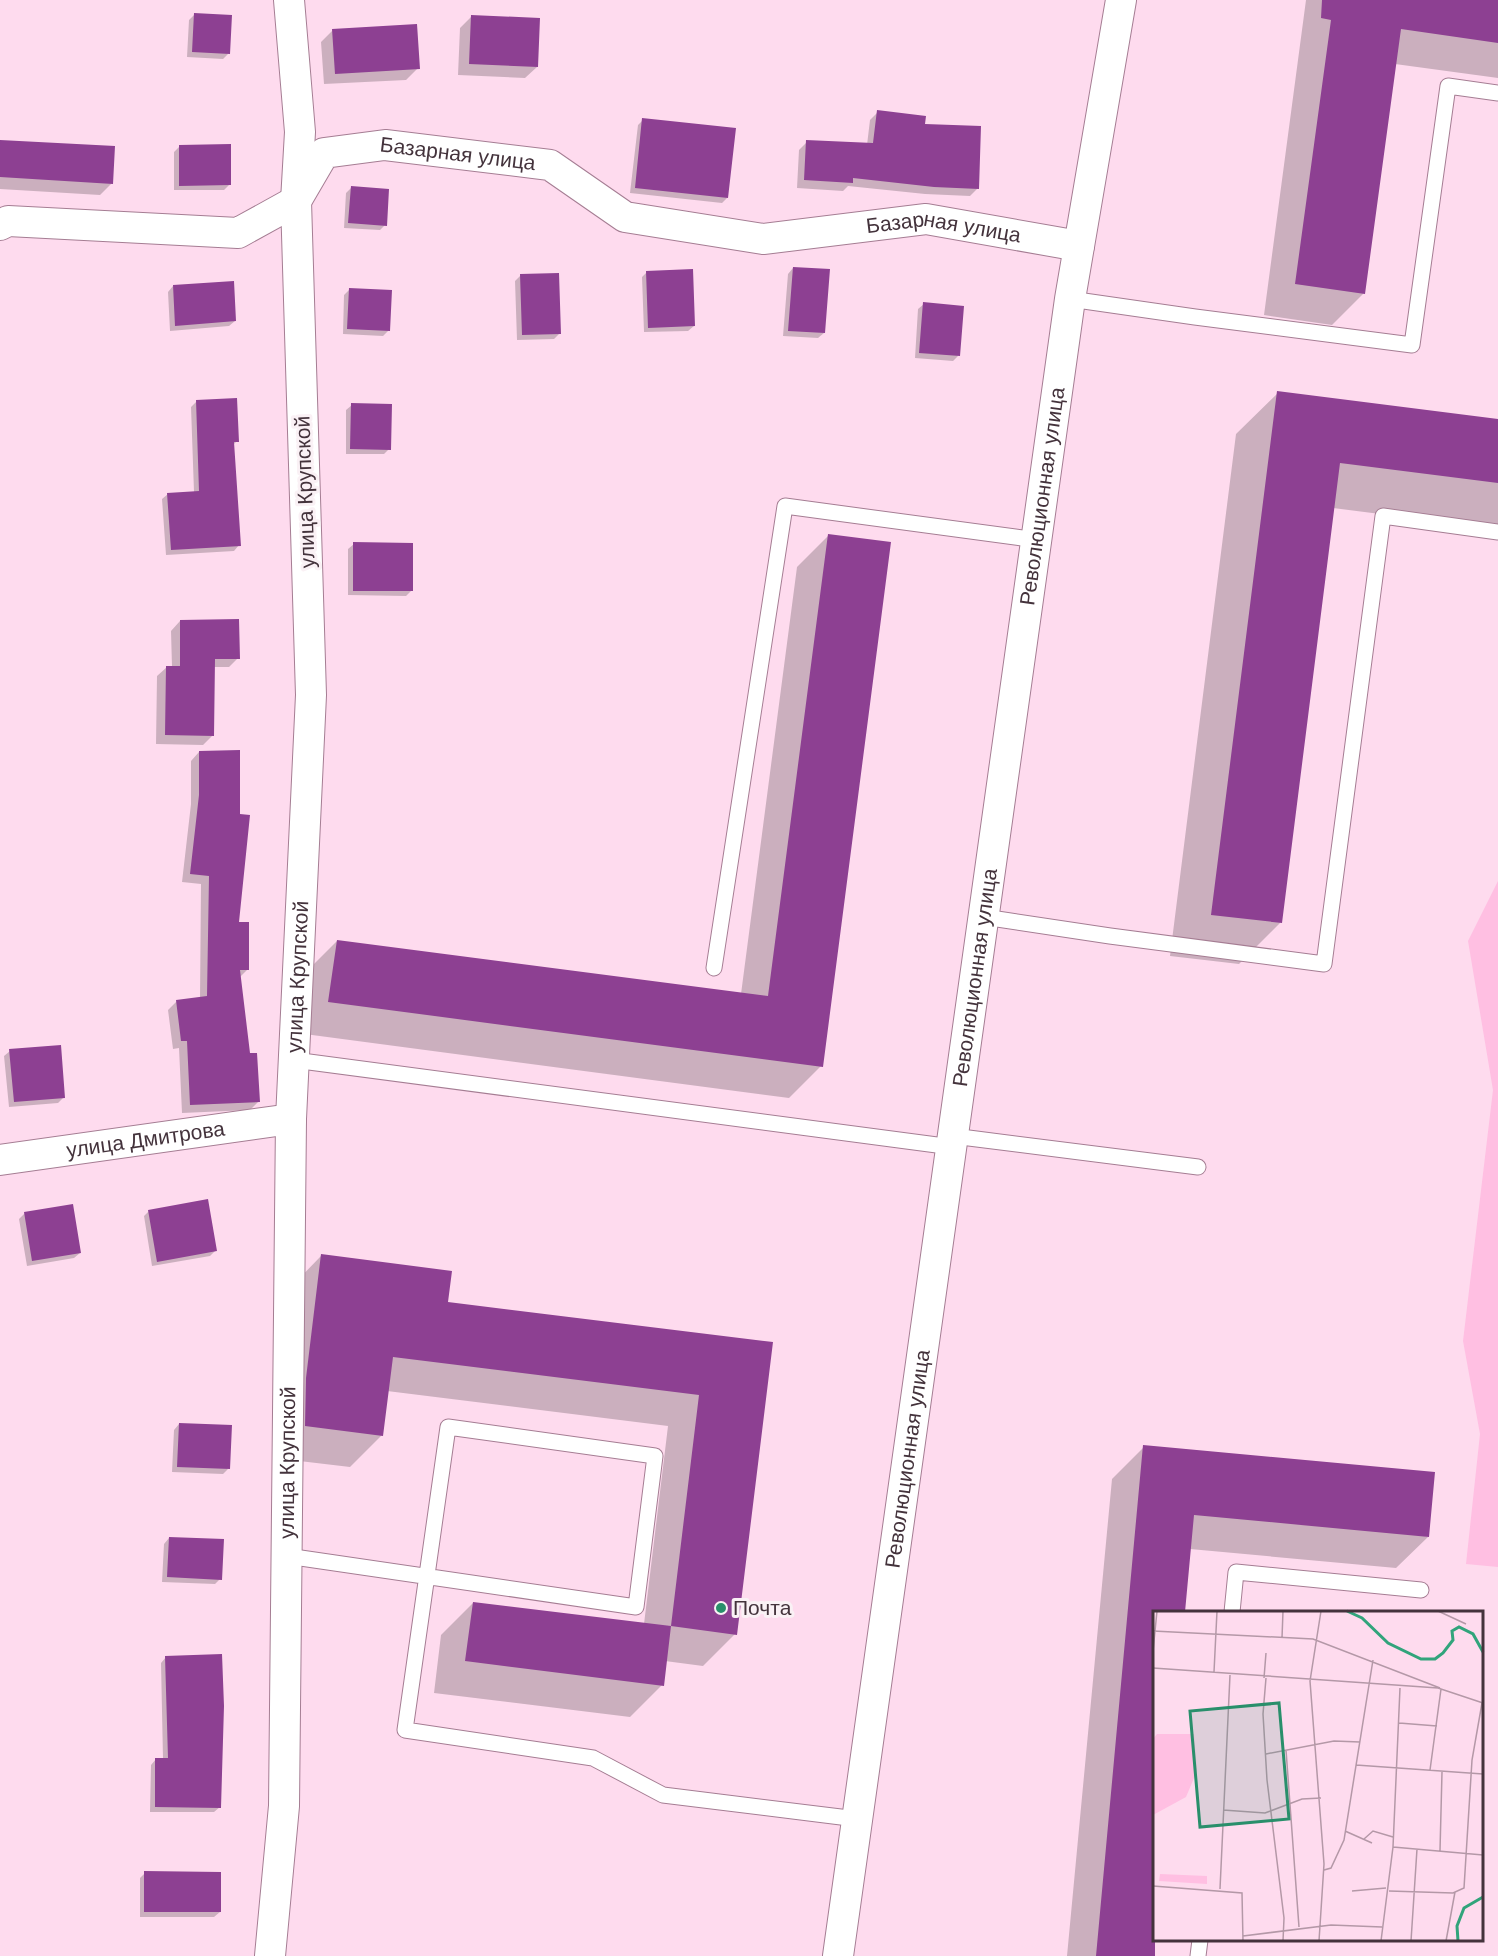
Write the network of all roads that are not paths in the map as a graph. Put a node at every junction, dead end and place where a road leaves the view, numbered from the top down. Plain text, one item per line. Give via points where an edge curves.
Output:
1 (289, 0) edge
2 (1121, 0) edge
3 (1498, 93) edge
4 (296, 201) junction
5 (0, 225) edge
6 (1079, 246) junction
7 (1070, 299) junction
8 (1498, 532) edge
9 (1037, 540) junction
10 (984, 916) junction
11 (714, 968) dead end
12 (294, 1060) junction
13 (291, 1119) junction
14 (953, 1141) junction
15 (0, 1160) edge
16 (1198, 1167) dead end
17 (287, 1556) junction
18 (427, 1577) junction
19 (1420, 1590) dead end
20 (1232, 1611) edge
21 (857, 1819) junction
22 (1200, 1941) edge
23 (270, 1956) edge
24 (838, 1956) edge
25 (1198, 1956) edge

1 - 4 street, улица Крупской via 300,132
2 - 6 street, Революционная улица
3 - 7 lane via 1448,86 1412,345
4 - 5 street via 237,233 8,221
4 - 6 street, Базарная улица via 324,153 385,146 550,165 625,217 763,239 926,219
4 - 12 street, улица Крупской via 311,695
6 - 7 street, Революционная улица
7 - 9 street, Революционная улица
8 - 10 lane via 1383,516 1324,964
9 - 10 street, Революционная улица
9 - 11 lane via 785,506
10 - 14 street, Революционная улица
12 - 13 street, улица Крупской
12 - 14 lane
13 - 15 street, улица Дмитрова
13 - 17 street, улица Крупской
14 - 16 lane
14 - 21 street, Революционная улица
17 - 18 lane
17 - 23 street, улица Крупской via 284,1806
18 - 18 lane via 448,1427 655,1456 636,1606
18 - 21 lane via 405,1730 593,1758 663,1795
19 - 20 lane via 1236,1572
21 - 24 street, Революционная улица
22 - 25 lane

